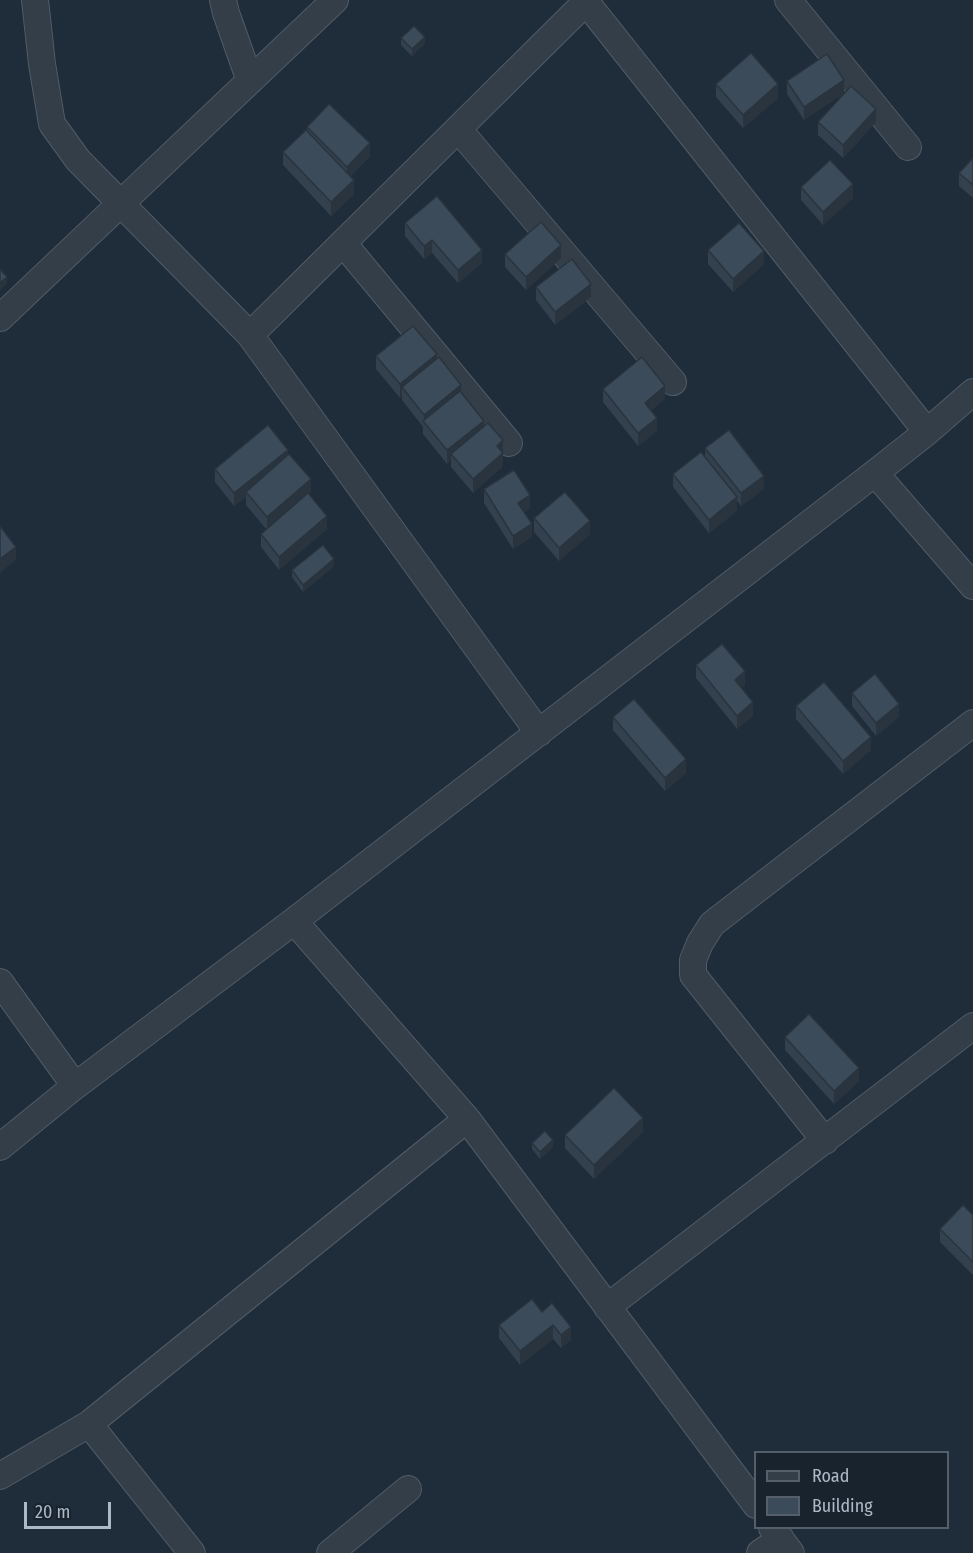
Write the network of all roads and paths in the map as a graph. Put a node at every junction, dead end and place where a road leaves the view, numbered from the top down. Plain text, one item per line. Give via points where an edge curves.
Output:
1 (35, 0) edge
2 (223, 0) edge
3 (335, 0) edge
4 (788, 0) edge
5 (587, 1) edge
6 (250, 81) junction
7 (458, 129) junction
8 (908, 147) dead end
9 (121, 204) junction
10 (343, 243) junction
11 (0, 318) edge
12 (249, 335) junction
13 (673, 382) dead end
14 (973, 392) edge
15 (927, 432) junction
16 (509, 443) dead end
17 (875, 473) junction
18 (973, 586) edge
19 (973, 723) edge
20 (539, 733) junction
21 (294, 921) junction
22 (0, 982) edge
23 (973, 1026) edge
24 (75, 1086) junction
25 (467, 1119) junction
26 (825, 1141) junction
27 (0, 1147) edge
28 (607, 1307) junction
29 (89, 1424) junction
30 (0, 1476) edge
31 (408, 1489) dead end
32 (754, 1502) edge
33 (192, 1553) edge
34 (330, 1553) edge

1 - 9 street via 52,124 78,160
2 - 6 street
3 - 6 street
4 - 8 street
5 - 7 street
5 - 15 street
6 - 9 street
7 - 10 street
7 - 13 street
9 - 11 street
9 - 12 street
10 - 12 street
10 - 16 street
12 - 20 street
14 - 15 street
15 - 17 street
17 - 18 street
17 - 20 street
19 - 26 street via 712,924 693,960 693,975
20 - 21 street
21 - 24 street
21 - 25 street
22 - 24 street
23 - 26 street
24 - 27 street
25 - 28 street
25 - 29 street
26 - 28 street
28 - 32 street
29 - 30 street
29 - 33 street
31 - 34 street

